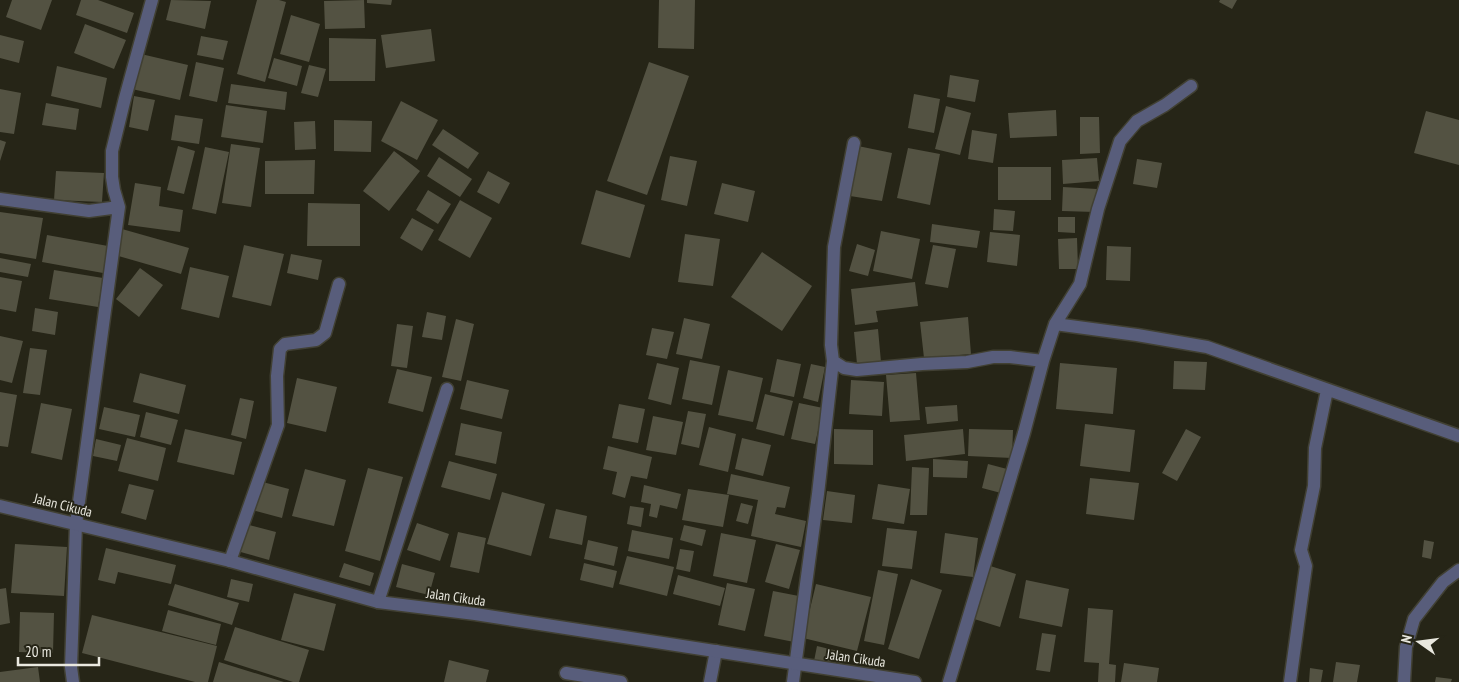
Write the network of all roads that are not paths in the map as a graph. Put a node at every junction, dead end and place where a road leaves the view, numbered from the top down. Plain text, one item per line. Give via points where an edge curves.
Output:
1 (152, 0) edge
2 (1191, 86) dead end
3 (854, 143) dead end
4 (0, 199) edge
5 (119, 207) junction
6 (339, 284) dead end
7 (1055, 324) junction
8 (833, 361) junction
9 (1043, 361) junction
10 (447, 389) dead end
11 (1327, 390) junction
12 (1459, 436) edge
13 (0, 506) edge
14 (76, 524) junction
15 (230, 561) junction
16 (1459, 570) edge
17 (378, 602) junction
18 (716, 651) junction
19 (796, 664) junction
20 (566, 673) dead end
21 (73, 682) edge
22 (621, 682) edge
23 (710, 682) edge
24 (793, 682) edge
25 (915, 682) edge
26 (949, 682) edge
27 (1290, 682) edge
28 (1404, 682) edge

1 - 5 street via 112,151 112,177
2 - 7 street via 1137,121 1120,141 1098,209 1080,284
3 - 8 street via 834,247
4 - 5 street via 89,210
5 - 14 street
6 - 15 street via 324,333 316,340 286,344 280,350 278,425
7 - 9 street
7 - 11 street via 1207,347
8 - 9 street via 844,368 857,370 993,357
8 - 19 street
9 - 26 street
10 - 17 street
11 - 12 street
11 - 27 street via 1315,448 1314,486 1301,550 1306,566
13 - 14 street, Jalan Cikuda
14 - 15 street, Jalan Cikuda
14 - 21 street
15 - 17 street, Jalan Cikuda
16 - 28 street via 1443,582 1414,619 1406,647
17 - 18 street, Jalan Cikuda
18 - 19 street, Jalan Cikuda
18 - 23 street
19 - 24 street
19 - 25 street, Jalan Cikuda
20 - 22 street

